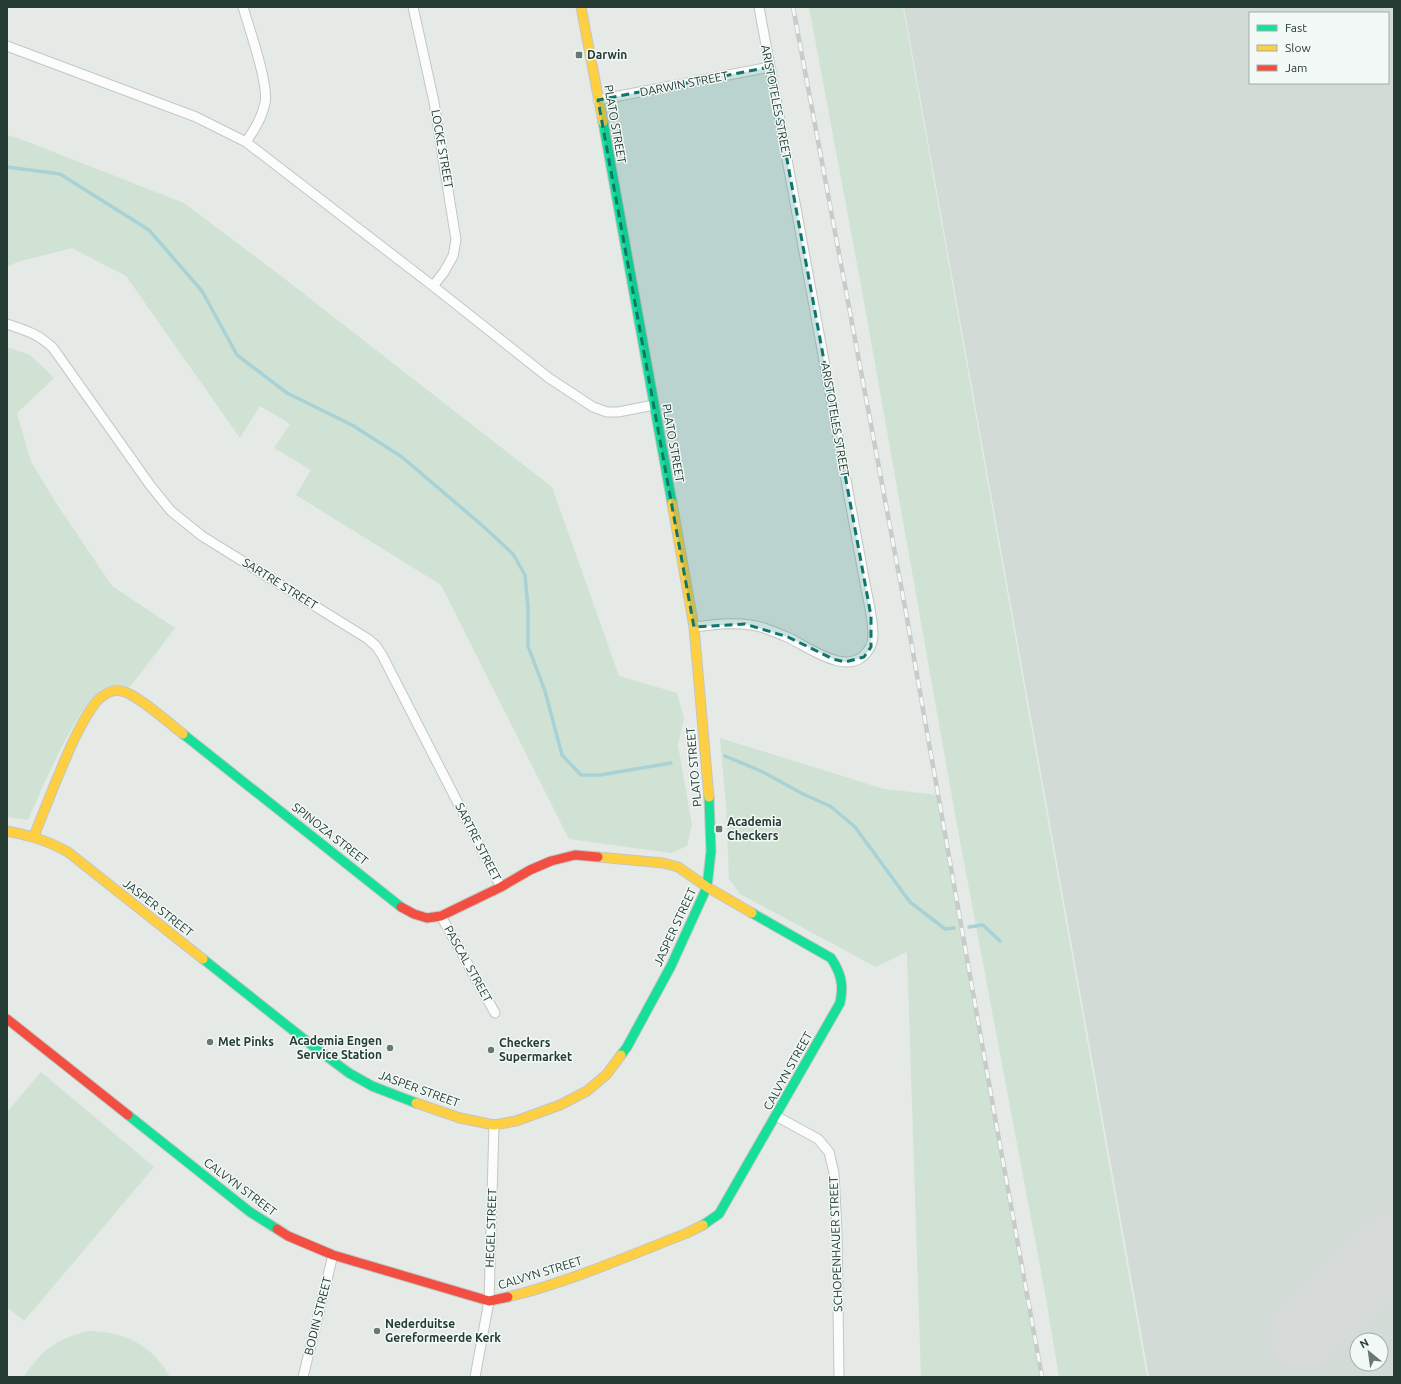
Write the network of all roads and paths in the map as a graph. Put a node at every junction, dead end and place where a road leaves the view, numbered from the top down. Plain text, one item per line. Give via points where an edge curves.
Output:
1 (243, 7) edge
2 (413, 7) edge
3 (581, 7) edge
4 (759, 7) edge
5 (7, 46) edge
6 (770, 67) junction
7 (598, 100) junction
8 (246, 142) junction
9 (433, 286) junction
10 (7, 324) edge
11 (654, 405) junction
12 (694, 627) junction
13 (7, 832) edge
14 (34, 836) junction
15 (501, 886) junction
16 (707, 887) junction
17 (441, 916) junction
18 (495, 1013) dead end
19 (7, 1019) edge
20 (776, 1116) junction
21 (494, 1125) junction
22 (333, 1255) junction
23 (489, 1301) junction
24 (303, 1377) edge
25 (475, 1377) edge
26 (839, 1377) edge

1 - 8 street via 264,81 266,102 262,116
2 - 9 street, LOCKE STREET via 434,102 456,240 453,256
3 - 7 street, PLATO STREET
4 - 6 street, ARISTOTELES STREET
5 - 8 street via 196,117
6 - 7 street, DARWIN STREET
6 - 12 street, ARISTOTELES STREET via 873,636 871,646 864,657 845,662 821,655 788,637 763,628 745,624
7 - 11 street, PLATO STREET
8 - 9 street
9 - 11 street via 549,378 593,407 607,412 618,412
10 - 15 street, SARTRE STREET via 34,333 53,348 171,511 202,536 376,646
11 - 12 street, PLATO STREET
12 - 16 street, PLATO STREET via 710,813 711,851
13 - 14 street, JASPER STREET
14 - 17 street, SPINOZA STREET via 58,775 88,714 98,699 108,692 119,690 138,699 398,905 427,918
14 - 21 street, JASPER STREET via 68,852 349,1073 396,1096 460,1118
15 - 16 street, SPINOZA STREET via 551,861 575,855 663,863 678,867
15 - 17 street, SPINOZA STREET
16 - 20 street, CALVYN STREET via 831,958 842,978 843,991 840,1003
16 - 21 street, JASPER STREET via 671,966 627,1047 607,1074 587,1091 560,1105 522,1119
17 - 18 street, PASCAL STREET
19 - 22 street, CALVYN STREET via 250,1212 288,1236
20 - 23 street, CALVYN STREET via 719,1214 705,1224 577,1276 528,1292
20 - 26 street, SCHOPENHAUER STREET via 818,1139 829,1152 834,1173 837,1224
21 - 23 street, HEGEL STREET
22 - 23 street, CALVYN STREET
22 - 24 street, BODIN STREET
23 - 25 street, HEGEL STREET

